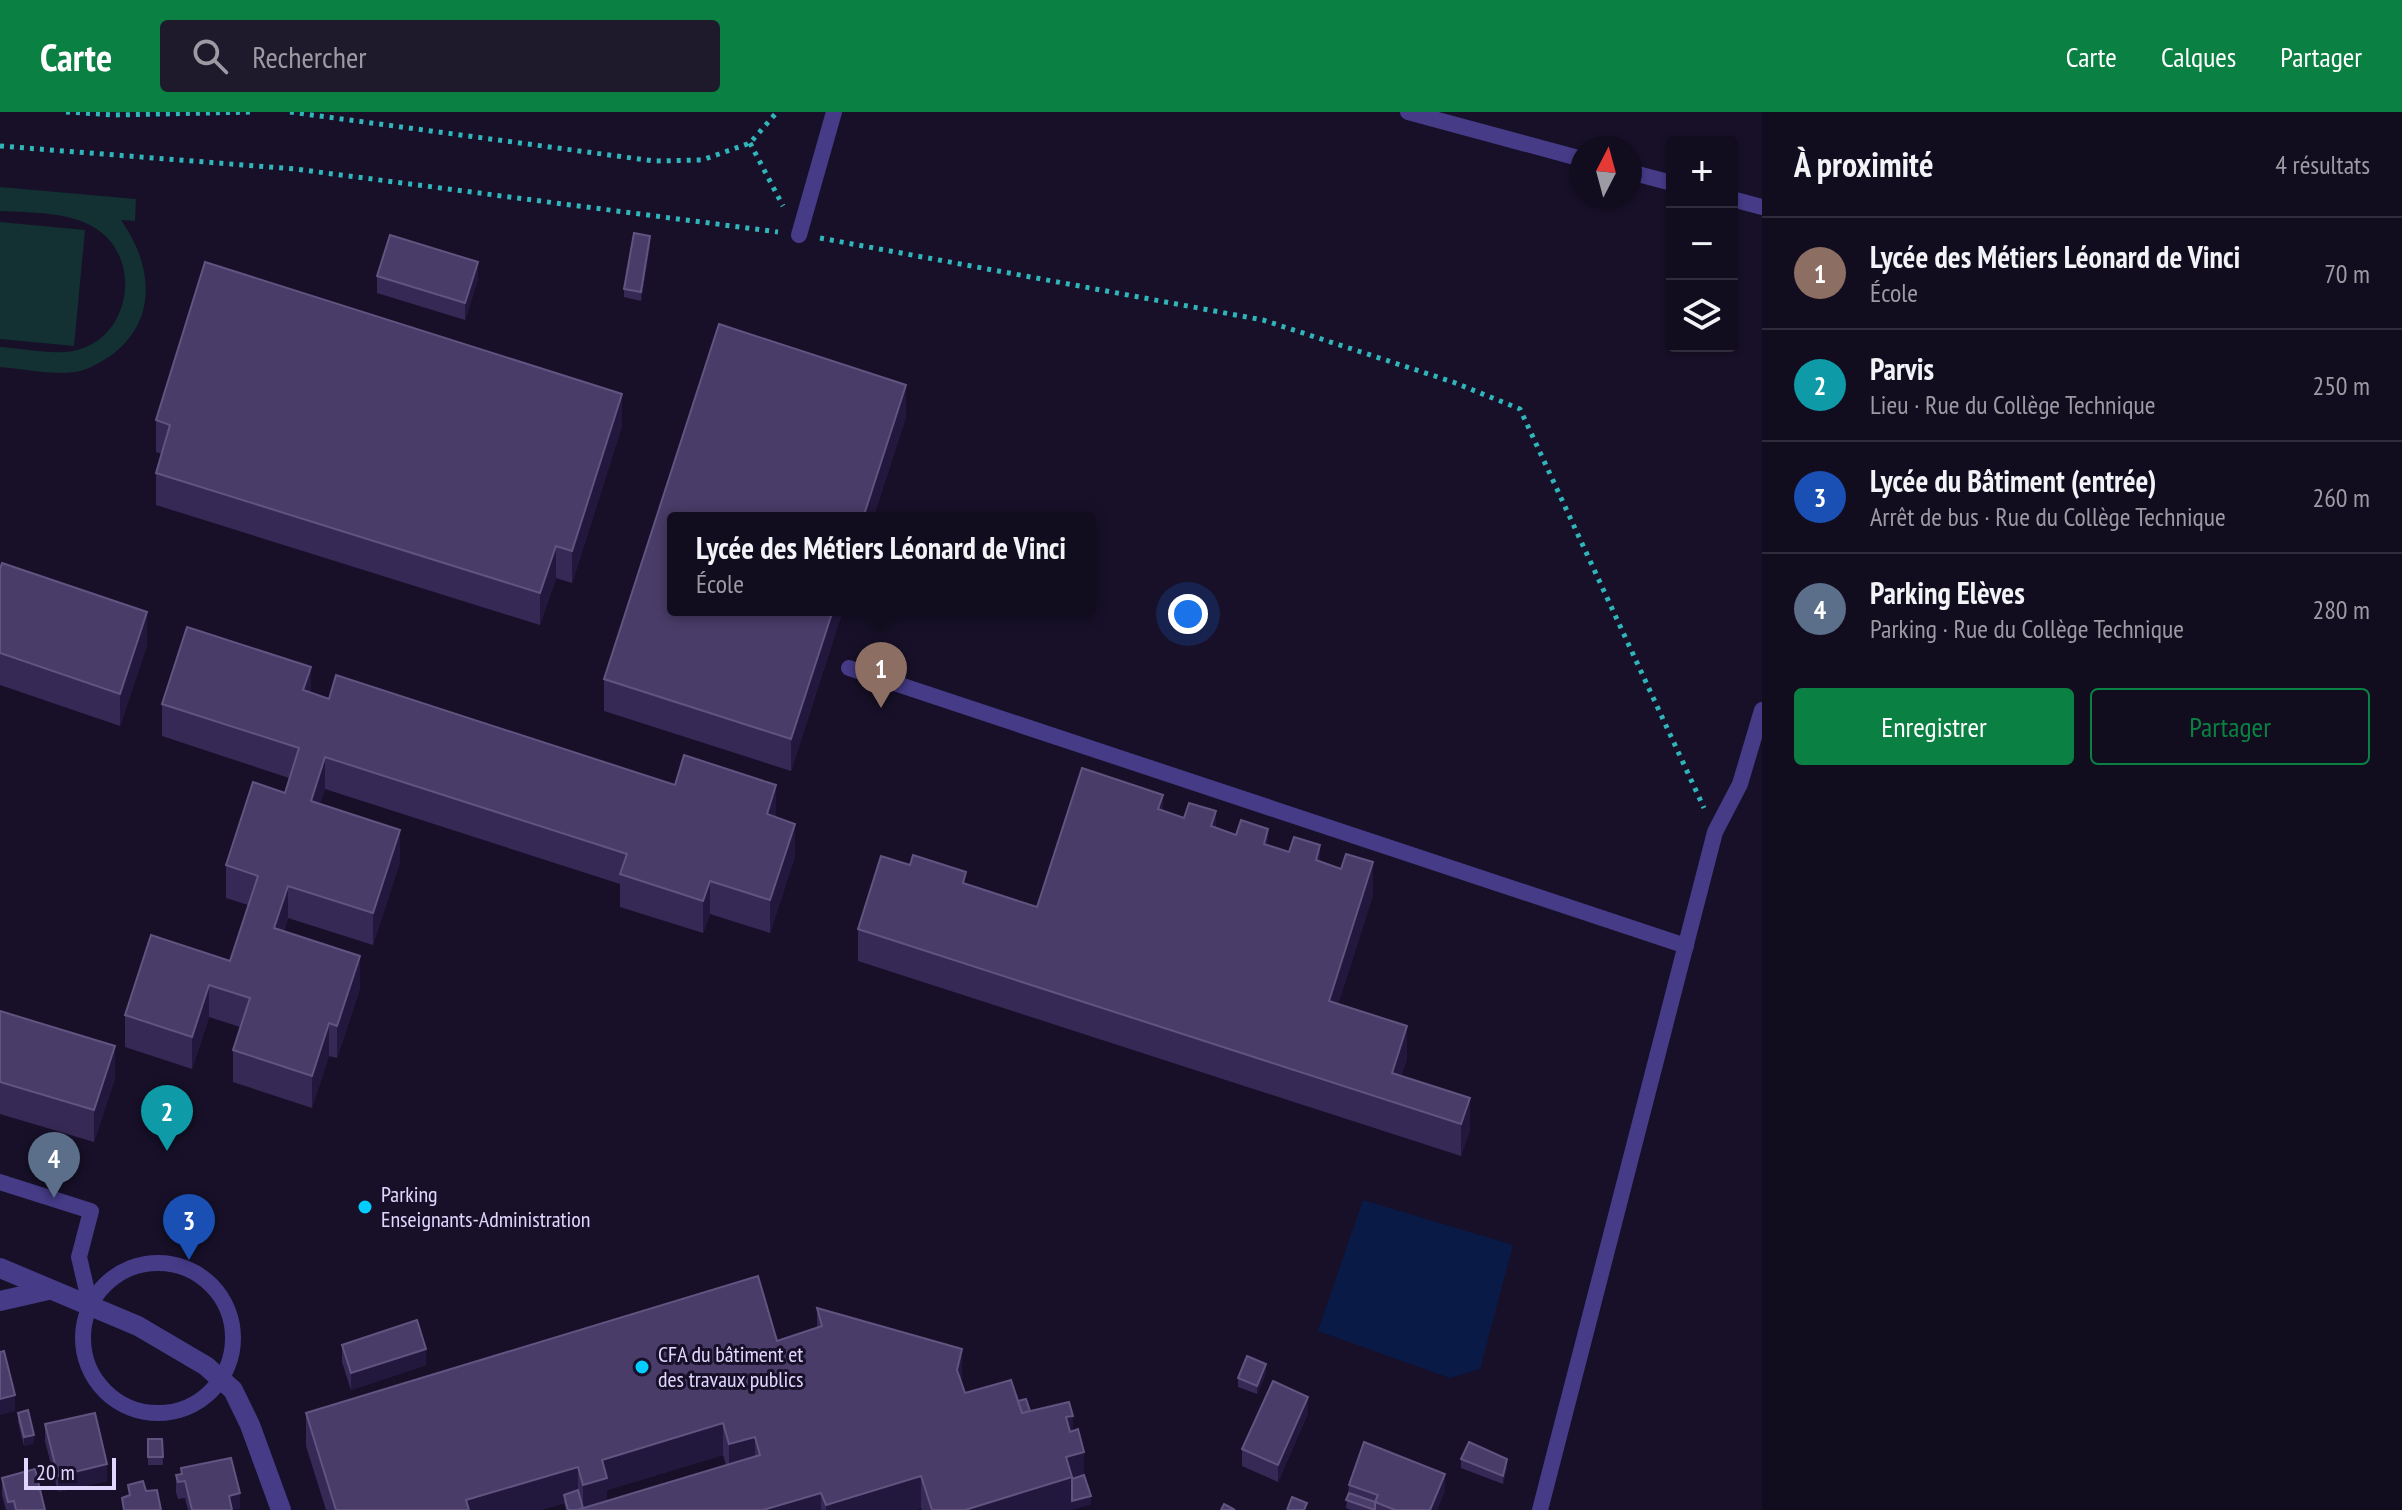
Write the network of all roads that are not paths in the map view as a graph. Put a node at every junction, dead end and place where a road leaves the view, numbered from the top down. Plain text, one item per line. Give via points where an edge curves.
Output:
1 (834, 112) edge
2 (1408, 112) edge
3 (1570, 156) edge
4 (1642, 175) edge
5 (1666, 181) edge
6 (1738, 201) edge
7 (1762, 207) edge
8 (799, 235) road end
9 (849, 668) dead end
10 (1762, 710) edge
11 (1686, 946) junction
12 (0, 1182) edge
13 (0, 1268) edge
14 (48, 1290) junction
15 (0, 1301) edge
16 (90, 1304) junction
17 (220, 1380) junction
18 (281, 1510) edge
19 (1540, 1510) edge

1 - 8 lane
2 - 3 lane
4 - 5 lane
6 - 7 lane
9 - 11 lane
10 - 11 lane via 1740,784 1715,832
11 - 19 lane
12 - 16 lane via 91,1211 79,1257
13 - 14 street
14 - 15 street
14 - 16 street
16 - 17 street via 138,1326
16 - 17 lane via 83,1337 89,1370 119,1403 163,1413 185,1408
16 - 17 lane via 123,1270 170,1264 193,1271 219,1295 233,1328 232,1352
17 - 18 street via 233,1390 250,1425

